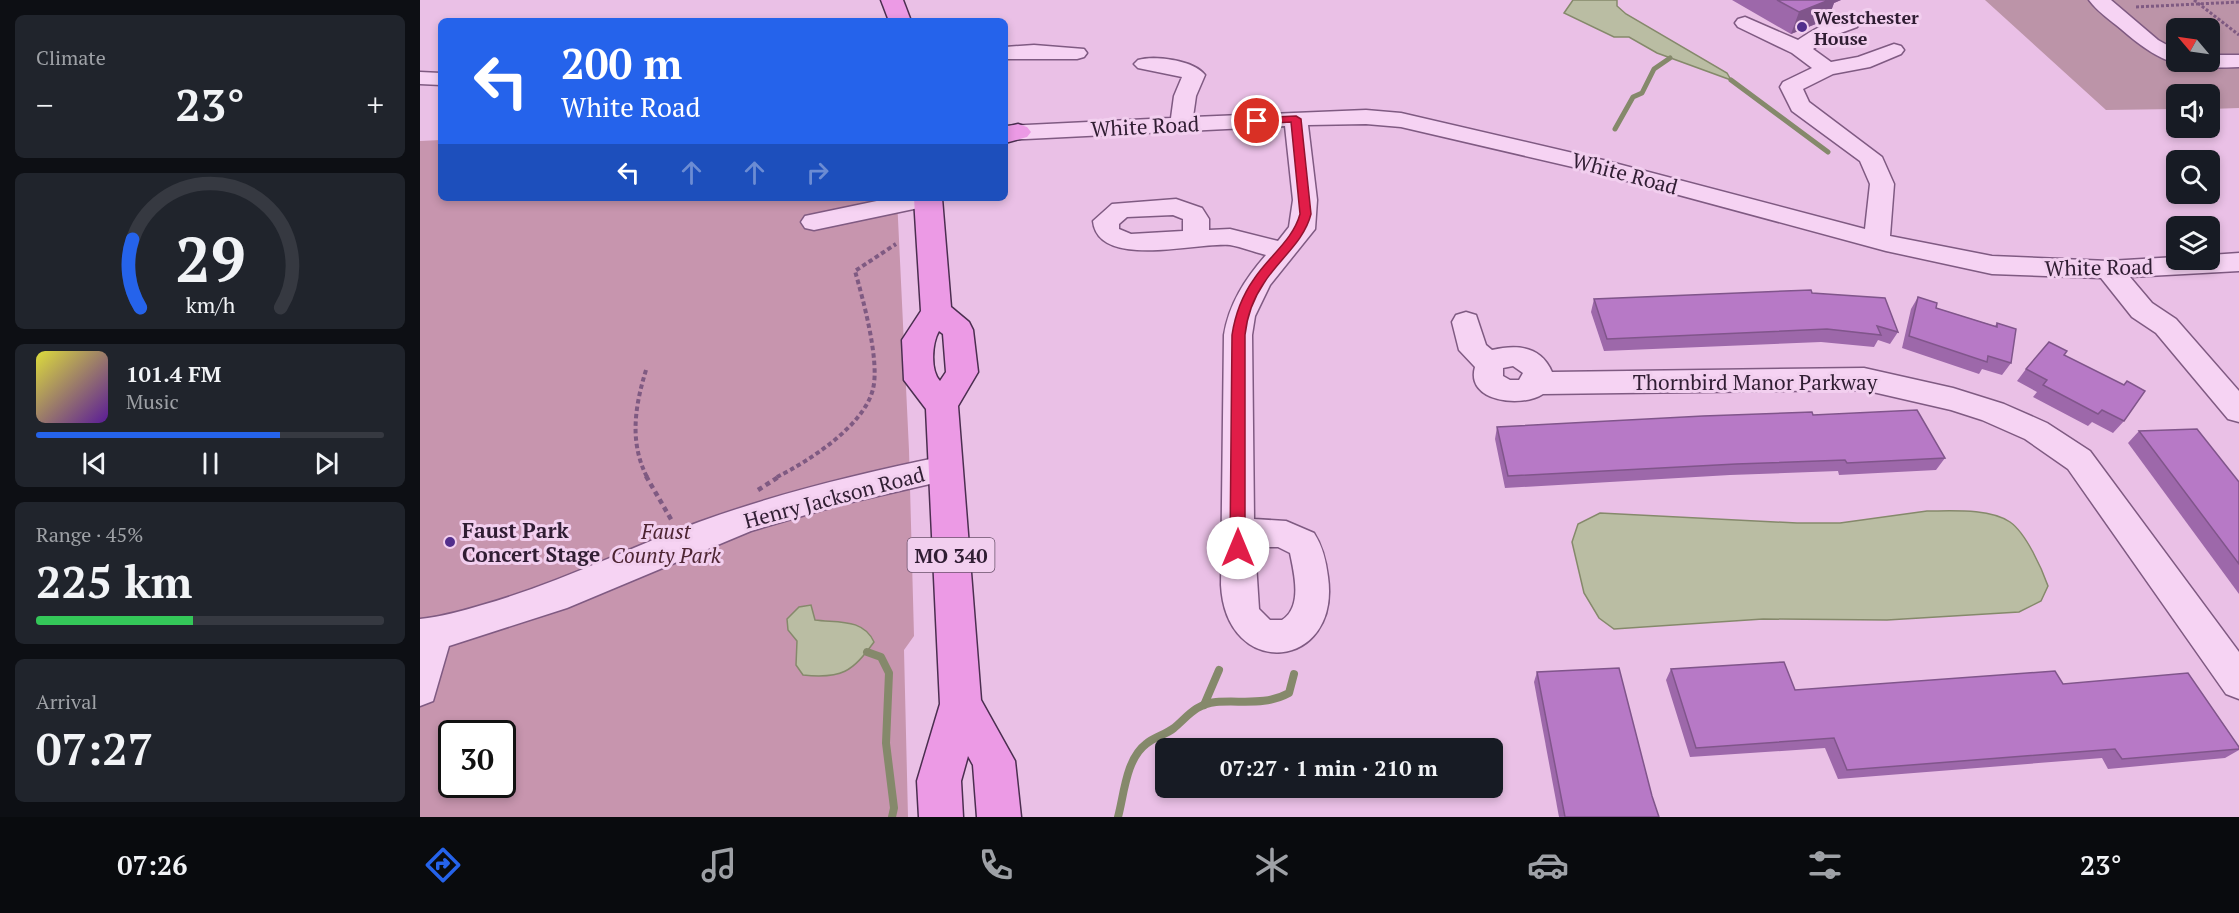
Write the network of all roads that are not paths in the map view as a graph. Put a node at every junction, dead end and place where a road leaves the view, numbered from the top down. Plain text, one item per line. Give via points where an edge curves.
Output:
1 (892, 0) edge
2 (2104, 4) edge
3 (899, 18) edge
4 (1745, 23) dead end
5 (1850, 23) dead end
6 (1799, 49) junction
7 (1894, 50) dead end
8 (2166, 52) edge
9 (1008, 53) edge
10 (1077, 53) dead end
11 (2220, 62) edge
12 (2239, 62) edge
13 (1145, 64) dead end
14 (1827, 69) junction
15 (420, 78) edge
16 (438, 79) edge
17 (1296, 119) junction
18 (1181, 125) junction
19 (1009, 133) edge
20 (914, 201) edge
21 (928, 201) edge
22 (814, 222) dead end
23 (1196, 238) dead end
24 (1877, 241) junction
25 (1284, 251) junction
26 (2239, 262) edge
27 (2121, 269) junction
28 (936, 311) junction
29 (1466, 322) dead end
30 (942, 406) junction
31 (2239, 411) edge
32 (945, 469) junction
33 (1237, 534) dead end
34 (427, 634) edge
35 (2239, 682) edge
36 (420, 689) edge
37 (961, 704) junction
38 (941, 817) edge
39 (999, 817) edge

1 - 3 main road
2 - 8 street
4 - 6 street
5 - 6 street via 1820,34
6 - 14 street
7 - 14 street via 1863,63
9 - 10 street
11 - 12 street
13 - 18 street via 1186,70 1194,75 1185,96
14 - 24 street via 1791,87 1800,106 1870,157 1882,184
15 - 16 street
17 - 18 street, White Road
17 - 24 street, White Road via 1366,117 1437,126
17 - 25 street via 1306,214 1302,229
18 - 19 street, White Road
20 - 22 street
21 - 28 main road
23 - 25 street via 1230,237
24 - 27 street, White Road via 1992,265
25 - 33 street via 1258,281 1241,315
26 - 27 street, White Road
27 - 31 street via 2142,310 2166,326
28 - 30 main road via 918,340 920,380
28 - 30 main road via 958,330 962,372
29 - 35 street, Thornbird Manor Parkway via 1473,350 1490,363 1488,378 1500,389 1517,393 1537,383 1864,379 1953,399 2036,431 2079,460
30 - 32 main road, MO 340
32 - 34 street, Henry Jackson Road via 781,507 678,544 565,595
32 - 37 main road, MO 340
34 - 36 street
37 - 38 main road, MO 340 via 939,781
37 - 39 main road, MO 340 via 994,761

